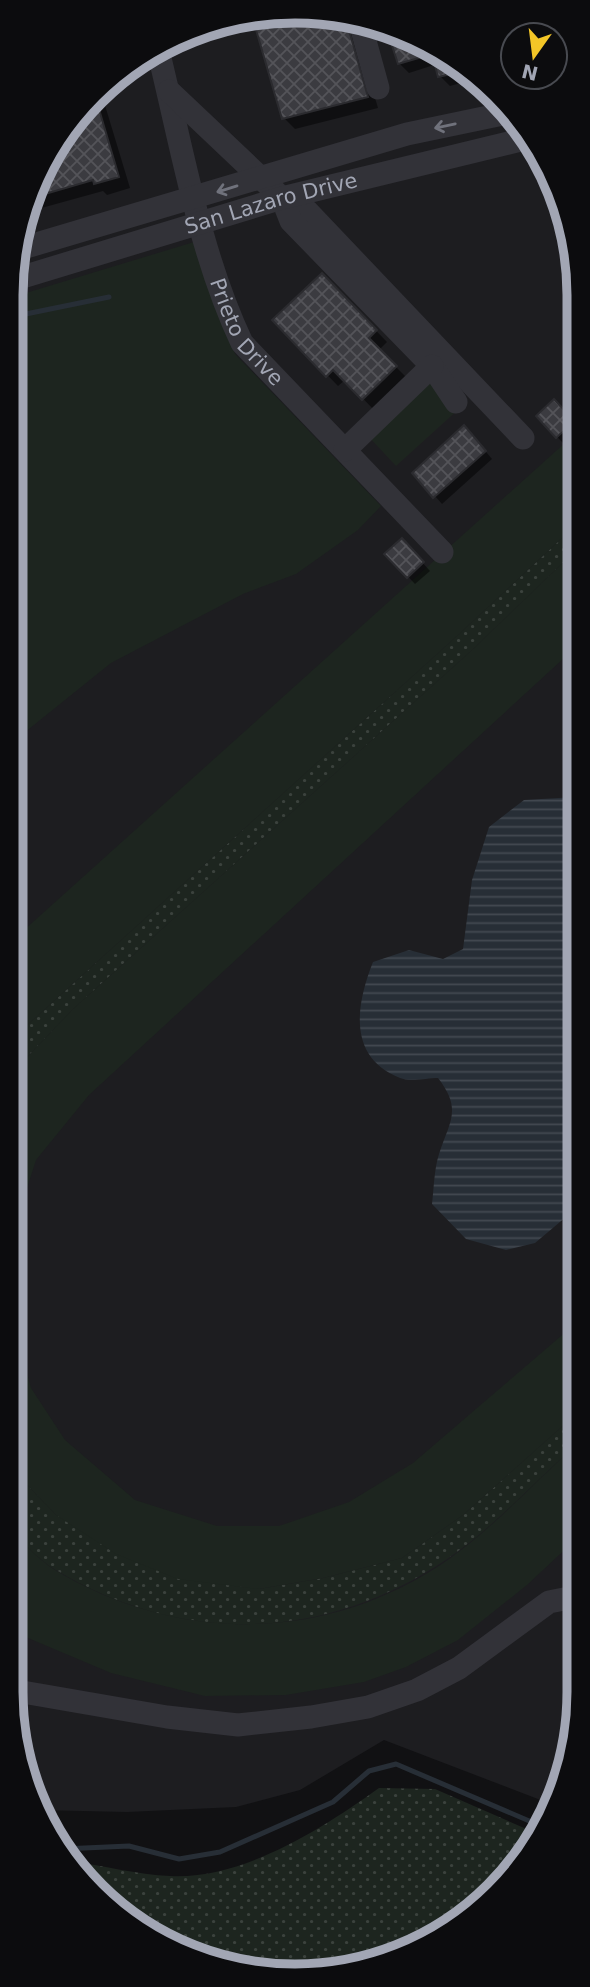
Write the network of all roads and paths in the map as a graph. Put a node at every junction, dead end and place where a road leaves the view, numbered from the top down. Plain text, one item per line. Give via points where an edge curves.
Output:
1 (362, 31) edge
2 (160, 58) edge
3 (377, 88) dead end
4 (168, 91) junction
5 (500, 115) edge
6 (519, 141) edge
7 (262, 178) junction
8 (282, 198) junction
9 (195, 199) junction
10 (200, 223) junction
11 (27, 247) edge
12 (23, 277) edge
13 (432, 366) junction
14 (456, 402) dead end
15 (523, 438) dead end
16 (345, 450) junction
17 (442, 552) dead end
18 (567, 1598) edge
19 (23, 1692) edge

1 - 3 street
2 - 4 street, Prieto Drive
4 - 7 street
4 - 9 street, Prieto Drive
5 -> 7 street, San Lazaro Drive via 407,134
6 - 8 street, San Lazaro Drive
7 - 8 street
7 -> 9 street, San Lazaro Drive
8 - 10 street, San Lazaro Drive
8 - 13 street via 290,221
8 - 15 street via 307,211
9 - 10 street, Prieto Drive
9 - 11 street, San Lazaro Drive
10 - 12 street, San Lazaro Drive
10 - 16 street, Prieto Drive via 224,306 242,344
13 - 14 street
13 - 16 street
16 - 17 street, Prieto Drive
18 - 19 street via 549,1602 459,1668 417,1690 368,1707 311,1717 238,1725

